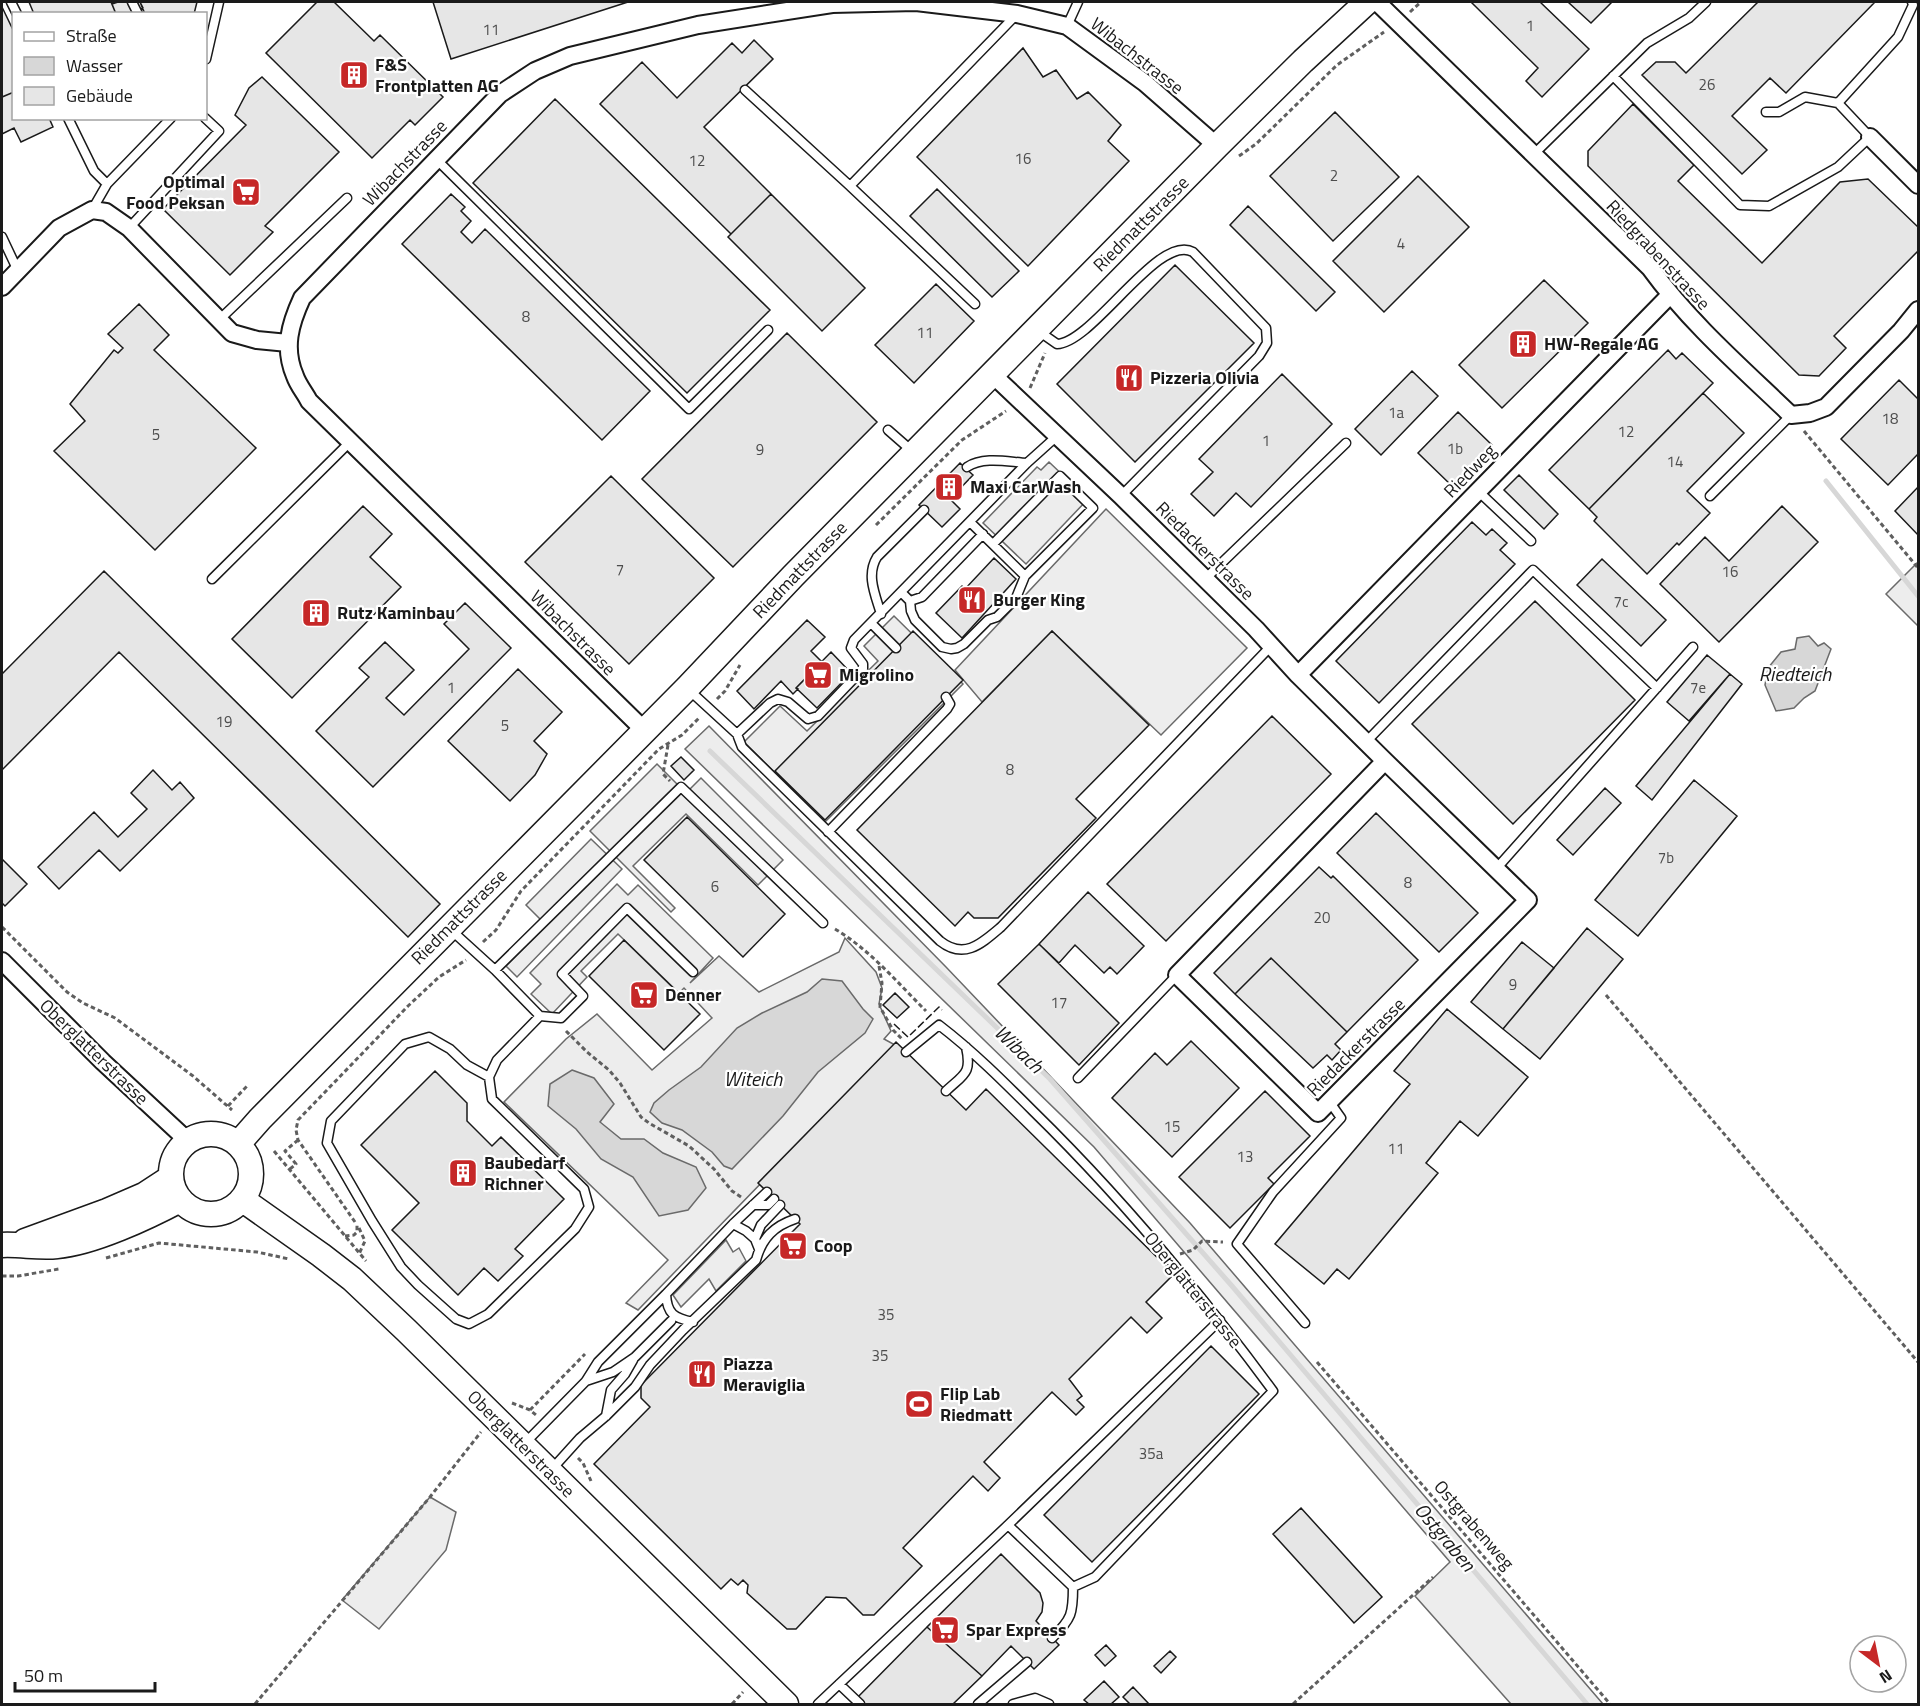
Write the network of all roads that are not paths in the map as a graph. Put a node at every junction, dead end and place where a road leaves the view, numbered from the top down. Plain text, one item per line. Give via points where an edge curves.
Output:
1 (219, 2) edge
2 (1078, 2) edge
3 (1367, 2) edge
4 (1377, 2) edge
5 (1706, 2) edge
6 (1912, 2) edge
7 (832, 3) edge
8 (1017, 14) junction
9 (1067, 26) junction
10 (207, 55) edge
11 (1613, 76) junction
12 (745, 90) dead end
13 (1838, 103) junction
14 (1766, 112) dead end
15 (69, 120) edge
16 (169, 120) edge
17 (207, 120) edge
18 (1870, 136) junction
19 (1226, 152) junction
20 (1532, 155) junction
21 (436, 159) junction
22 (106, 184) junction
23 (1918, 184) edge
24 (850, 186) junction
25 (347, 198) dead end
26 (92, 210) junction
27 (129, 228) junction
28 (2, 237) edge
29 (18, 270) junction
30 (2, 287) edge
31 (1670, 295) junction
32 (975, 304) dead end
33 (1918, 310) edge
34 (219, 320) junction
35 (768, 330) dead end
36 (1045, 336) junction
37 (288, 343) junction
38 (993, 375) junction
39 (1791, 415) junction
40 (888, 430) dead end
41 (1057, 436) junction
42 (351, 441) junction
43 (1346, 443) dead end
44 (915, 453) junction
45 (1027, 463) junction
46 (967, 467) dead end
47 (1479, 491) junction
48 (1121, 496) junction
49 (1710, 496) dead end
50 (924, 510) dead end
51 (970, 522) junction
52 (983, 534) junction
53 (1531, 541) dead end
54 (993, 544) junction
55 (1025, 576) junction
56 (212, 579) dead end
57 (1205, 579) junction
58 (901, 592) junction
59 (910, 601) junction
60 (881, 614) junction
61 (871, 623) junction
62 (1271, 646) junction
63 (1693, 647) dead end
64 (896, 648) dead end
65 (1298, 675) junction
66 (687, 687) junction
67 (1657, 688) junction
68 (946, 697) dead end
69 (644, 730) junction
70 (737, 734) junction
71 (1365, 743) junction
72 (1385, 761) junction
73 (828, 832) junction
74 (1496, 869) junction
75 (823, 923) dead end
76 (448, 928) junction
77 (2, 962) edge
78 (495, 970) junction
79 (693, 972) dead end
80 (1177, 975) junction
81 (540, 1016) junction
82 (966, 1046) junction
83 (906, 1052) dead end
84 (489, 1077) junction
85 (1078, 1078) dead end
86 (946, 1090) dead end
87 (1329, 1101) junction
88 (188, 1141) junction
89 (238, 1144) junction
90 (170, 1178) junction
91 (180, 1200) junction
92 (243, 1200) junction
93 (795, 1219) dead end
94 (733, 1224) junction
95 (755, 1239) junction
96 (10, 1244) edge
97 (759, 1250) junction
98 (666, 1294) junction
99 (1220, 1320) junction
100 (671, 1321) dead end
101 (693, 1322) junction
102 (1305, 1323) dead end
103 (635, 1357) junction
104 (586, 1381) junction
105 (606, 1416) junction
106 (522, 1445) junction
107 (549, 1472) junction
108 (1008, 1525) junction
109 (1073, 1587) junction
110 (1052, 1638) dead end
111 (1027, 1662) dead end
112 (839, 1684) junction
113 (786, 1704) edge
114 (818, 1704) edge
115 (860, 1704) edge
116 (978, 1704) edge
117 (1013, 1704) edge
118 (1049, 1704) edge

1 - 10 lane
2 - 9 lane
3 - 19 main road, Riedmattstrasse via 1303,61
4 - 20 street, Riedgrabenstrasse
5 - 11 lane via 1689,18 1647,43
6 - 13 lane via 1898,37
7 - 8 street, Wibachstrasse via 916,2
7 - 21 street, Wibachstrasse via 699,25 570,56 535,71 500,94
8 - 9 street, Wibachstrasse
8 - 24 lane
9 - 19 street, Wibachstrasse via 1145,83
11 - 18 lane via 1740,205 1768,206 1838,167
11 - 20 lane
12 - 24 lane
13 - 14 lane via 1805,97 1779,112
13 - 18 lane
15 - 22 lane via 94,171
16 - 22 lane
17 - 27 lane via 219,131
18 - 23 street
19 - 36 main road, Riedmattstrasse
20 - 31 street, Riedgrabenstrasse via 1650,268
21 - 35 lane via 689,409
21 - 37 street, Wibachstrasse via 302,298
22 - 26 lane
24 - 32 lane
25 - 34 lane
26 - 27 street via 106,212
26 - 29 street via 59,228
27 - 34 street
28 - 29 lane
29 - 30 street
31 - 39 street, Riedgrabenstrasse
31 - 47 street, Riedweg
33 - 39 street via 1826,407
34 - 37 street via 232,333
36 - 38 main road, Riedmattstrasse
36 - 48 lane via 1063,344 1074,339 1130,285 1173,251 1184,248 1266,328 1267,343 1259,356
37 - 42 street, Wibachstrasse via 294,376 309,401
38 - 41 street, Riedackerstrasse
38 - 44 main road, Riedmattstrasse
39 - 49 lane
40 - 44 lane
41 - 45 lane
41 - 48 street, Riedackerstrasse
42 - 56 lane
42 - 69 street, Wibachstrasse
43 - 57 lane
44 - 66 main road, Riedmattstrasse
45 - 46 lane via 985,460
45 - 51 lane
47 - 53 lane
47 - 65 street, Riedweg
48 - 57 street, Riedackerstrasse
50 - 60 lane via 873,564 872,578
51 - 52 lane
51 - 58 lane
52 - 54 lane
52 - 59 lane via 922,597
54 - 55 lane
54 - 55 lane via 1060,476 1093,508
55 - 59 lane via 1016,598 957,648 942,647 915,620
57 - 62 street, Riedackerstrasse
58 - 59 lane
58 - 60 lane
60 - 61 lane
61 - 64 lane
61 - 70 lane via 851,646 863,669 818,716 808,719 788,702 778,699
62 - 65 street, Riedackerstrasse
62 - 73 lane via 1001,927 975,946 961,950 946,946
63 - 67 lane
65 - 71 street, Riedackerstrasse
66 - 69 main road, Riedmattstrasse
66 - 70 lane
67 - 71 lane via 1533,570
67 - 74 lane
68 - 73 lane via 950,704 947,709
69 - 76 main road, Riedmattstrasse
70 - 73 lane via 742,747
71 - 72 street, Riedackerstrasse
72 - 74 street, Riedackerstrasse
72 - 80 street
74 - 87 street, Riedackerstrasse via 1528,900
75 - 78 lane via 681,787
76 - 78 lane
76 - 89 main road, Riedmattstrasse
77 - 88 street, Oberglatterstrasse
78 - 81 lane
79 - 81 lane via 627,908 562,974 583,996 561,1018
80 - 85 lane
80 - 87 street, Riedackerstrasse via 1318,1113
81 - 84 lane via 497,1060
82 - 83 lane, Oberglatterstrasse via 939,1025
82 - 86 lane via 967,1071
82 - 99 lane, Oberglatterstrasse via 1080,1156
84 - 84 lane via 492,1098 584,1188 589,1207 559,1245 488,1314 469,1324 456,1319 401,1267 327,1143 331,1121 405,1044 429,1037
87 - 102 lane via 1341,1118 1272,1192 1237,1244
88 - 89 main road via 208,1134
88 - 90 main road via 174,1157
89 - 92 main road via 250,1165 249,1189
90 - 91 main road
90 - 96 main road via 107,1212
91 - 92 main road via 189,1208 211,1215 234,1208
91 - 96 main road via 80,1241 57,1246
92 - 106 main road, Oberglatterstrasse via 352,1279
93 - 97 lane via 775,1228
94 - 95 lane
94 - 95 lane via 753,1205 774,1199
94 - 98 lane
95 - 97 lane
97 - 101 lane via 756,1260
98 - 101 lane via 670,1312
98 - 104 lane via 598,1362
99 - 108 lane
99 - 109 lane, Oberglatterstrasse via 1273,1391 1095,1577
100 - 103 lane
101 - 105 lane
103 - 104 lane via 613,1372
103 - 105 lane via 611,1390
104 - 106 lane
105 - 107 lane
106 - 107 main road, Oberglatterstrasse
107 - 113 main road, Oberglatterstrasse
108 - 109 lane
108 - 112 lane
109 - 110 lane via 1073,1611
111 - 116 lane
112 - 114 lane
112 - 115 lane
117 - 118 lane via 1035,1698

